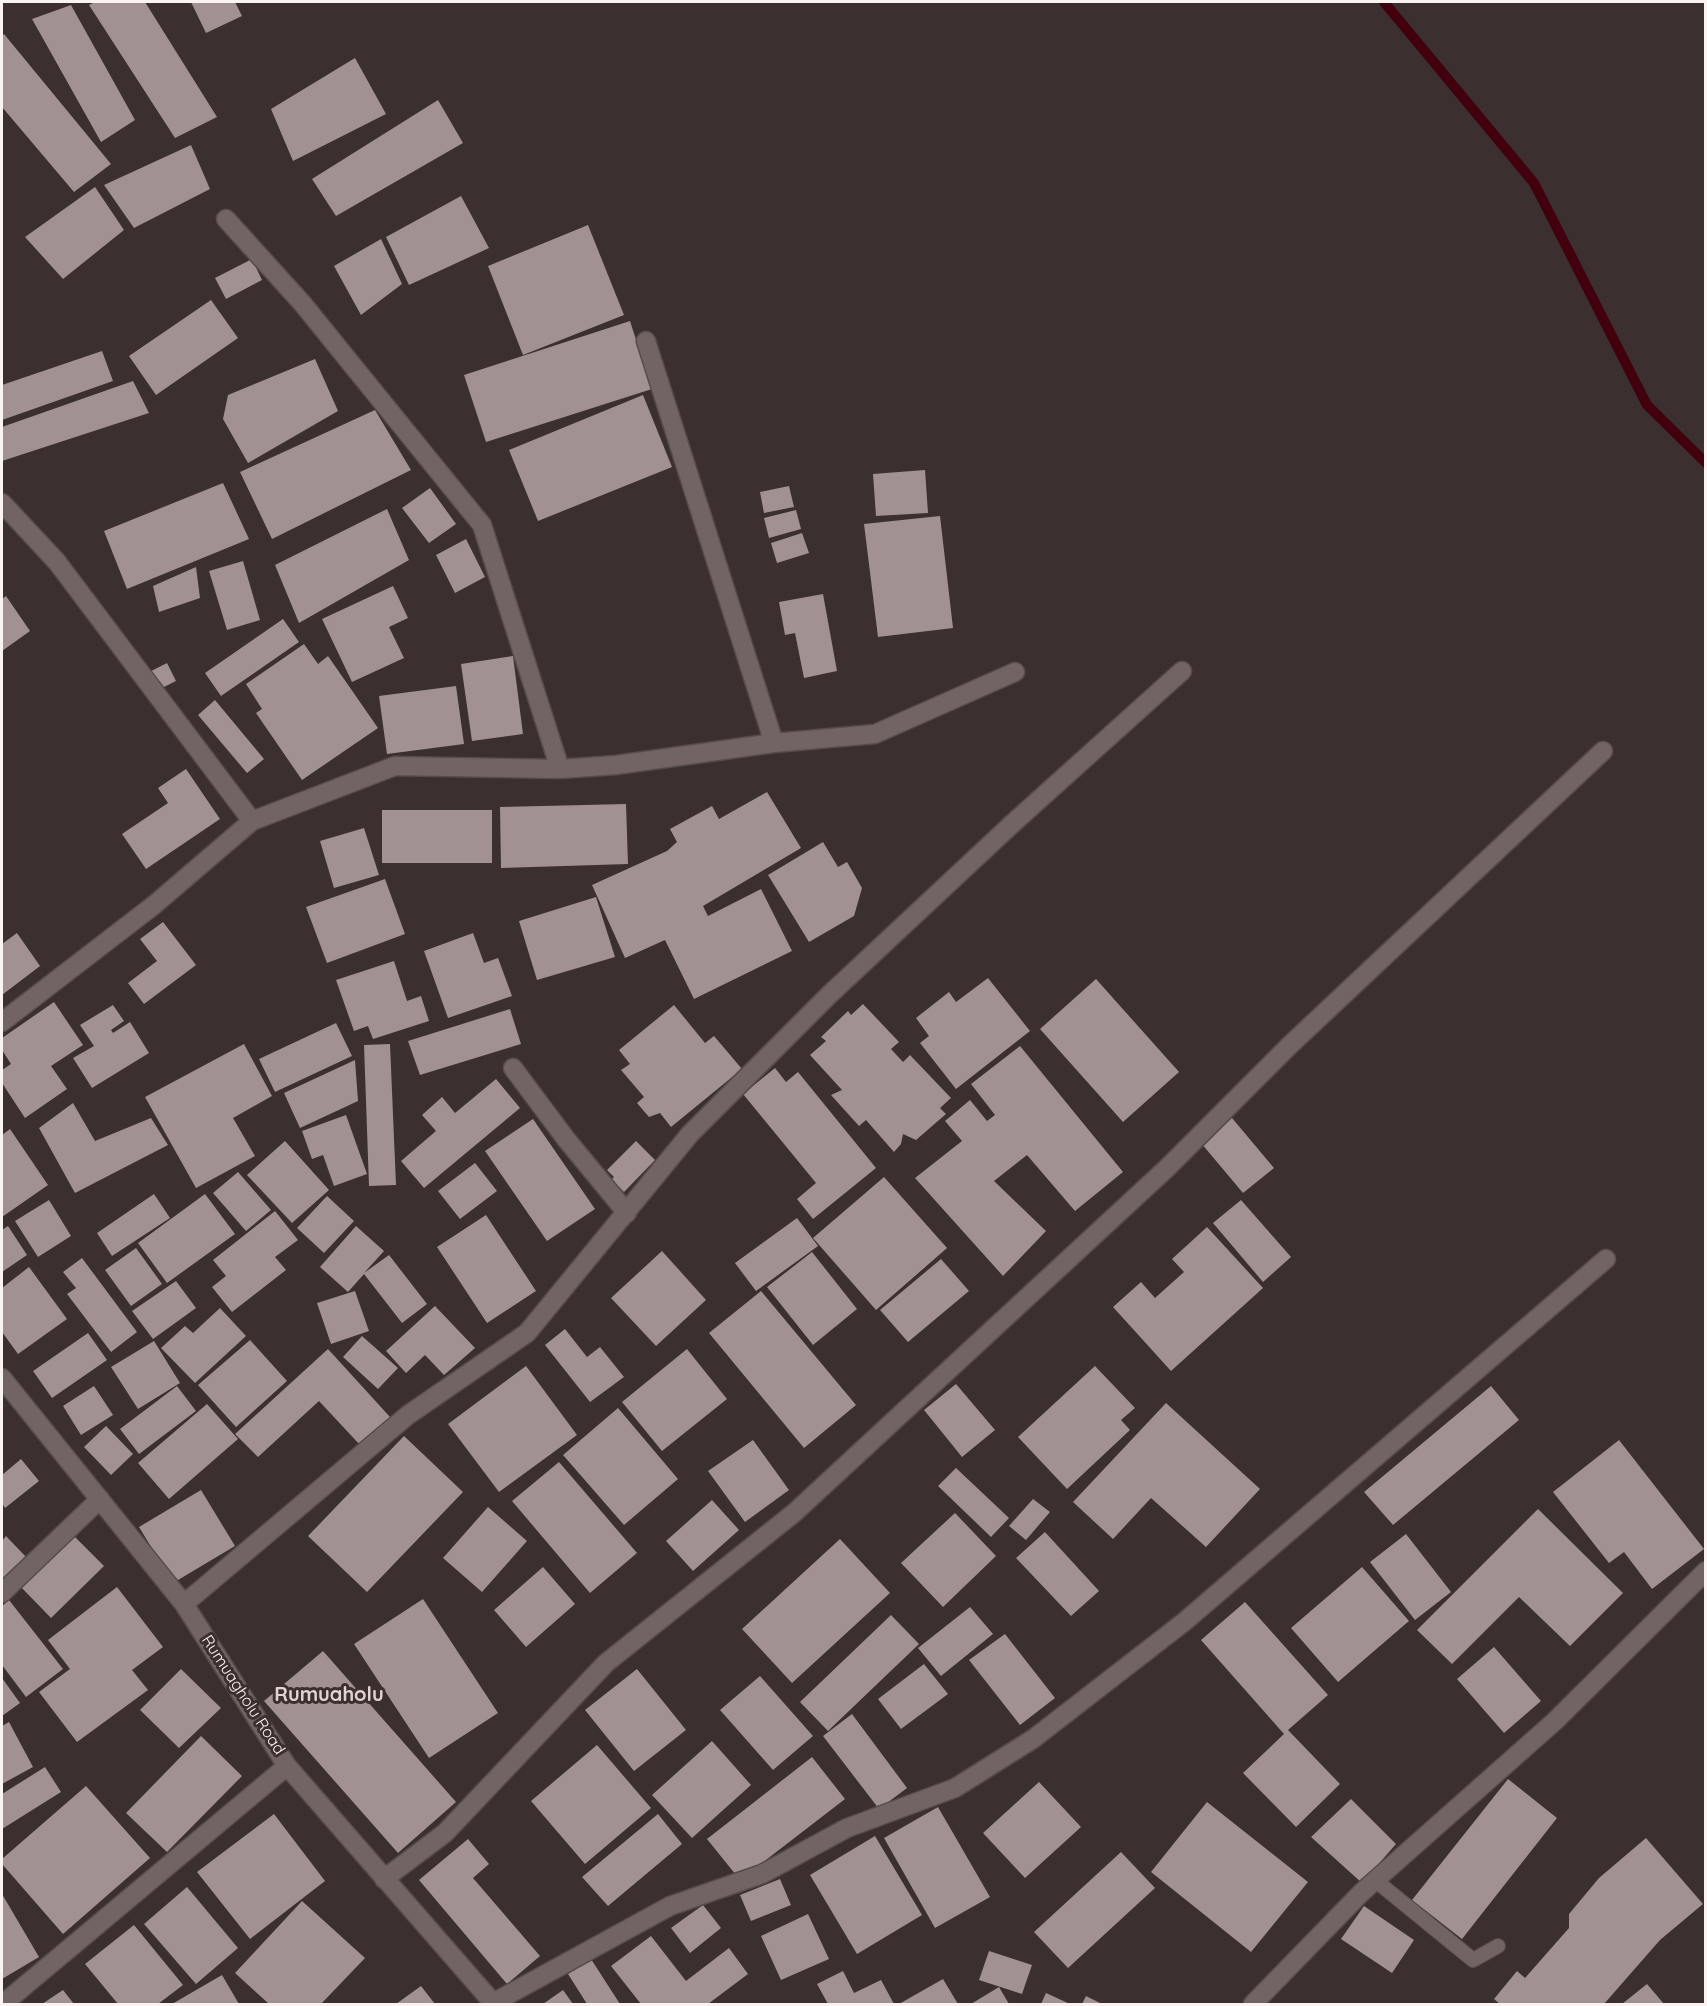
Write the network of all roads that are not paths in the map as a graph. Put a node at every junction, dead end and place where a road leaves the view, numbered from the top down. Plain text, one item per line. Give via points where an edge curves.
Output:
1 (226, 219) dead end
2 (646, 341) dead end
3 (2, 503) edge
4 (1182, 671) dead end
5 (1015, 672) dead end
6 (774, 743) junction
7 (1603, 751) dead end
8 (560, 769) junction
9 (252, 821) junction
10 (2, 1023) edge
11 (513, 1068) dead end
12 (627, 1213) junction
13 (1606, 1258) dead end
14 (4, 1386) edge
15 (99, 1499) junction
16 (1706, 1570) edge
17 (2, 1593) edge
18 (184, 1604) junction
19 (287, 1766) junction
20 (384, 1879) junction
21 (1376, 1880) junction
22 (1498, 1946) dead end
23 (3, 2004) edge
24 (494, 2004) edge
25 (1253, 2004) edge

1 - 8 street via 302,303 482,525
2 - 6 street
3 - 9 street via 57,562
4 - 12 street via 829,995 690,1134
5 - 6 street via 875,734
6 - 8 street
7 - 20 street via 1290,1045 1167,1168 794,1513 606,1663 445,1833
8 - 9 street via 395,766
9 - 10 street via 154,905
11 - 12 street
12 - 18 street via 527,1333 408,1416
13 - 24 street via 1184,1622 1033,1739 955,1788 847,1828 762,1874 670,1906
14 - 15 street, Rumuagholu Road
15 - 17 street
15 - 18 street, Rumuagholu Road
16 - 21 street via 1555,1721
18 - 19 street, Rumuagholu Road
19 - 20 street, Rumuagholu Road
19 - 23 street
20 - 24 street, Rumuagholu Road
21 - 22 lane via 1473,1960
21 - 25 street

